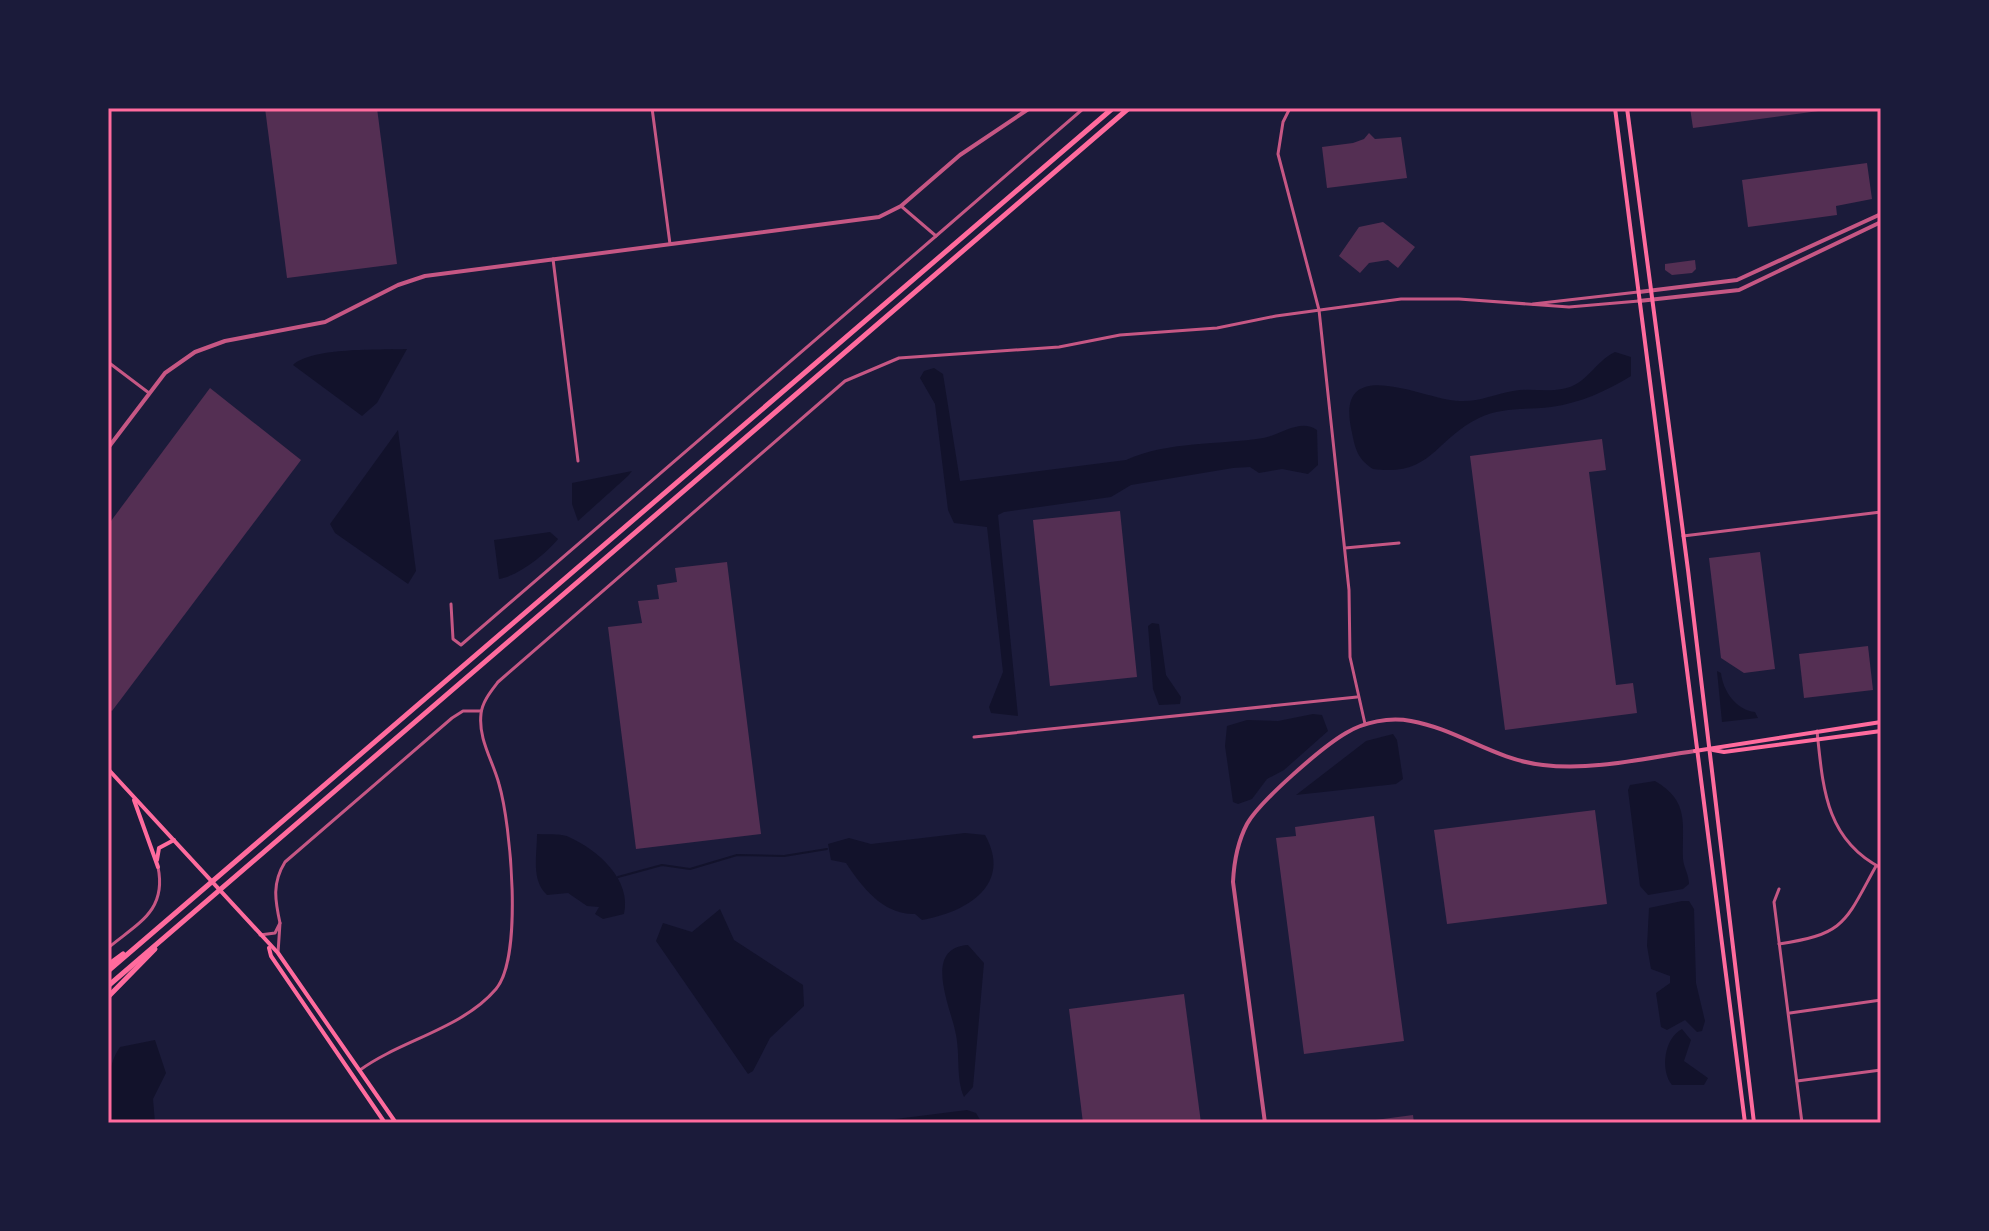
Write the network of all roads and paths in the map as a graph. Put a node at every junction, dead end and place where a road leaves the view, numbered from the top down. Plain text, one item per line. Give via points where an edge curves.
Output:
1 (652, 108) edge
2 (1030, 108) edge
3 (1084, 108) edge
4 (1113, 108) edge
5 (1129, 108) edge
6 (1290, 108) edge
7 (1615, 108) edge
8 (1627, 108) edge
9 (901, 206) junction
10 (1881, 214) edge
11 (1881, 222) edge
12 (936, 236) junction
13 (670, 244) junction
14 (553, 259) junction
15 (1650, 291) junction
16 (1638, 292) junction
17 (1651, 300) junction
18 (1639, 301) junction
19 (1529, 304) junction
20 (1319, 310) junction
21 (108, 362) edge
22 (149, 393) junction
23 (108, 448) edge
24 (578, 461) dead end
25 (1881, 512) edge
26 (1683, 536) junction
27 (1399, 543) dead end
28 (1345, 548) junction
29 (451, 604) dead end
30 (1357, 697) junction
31 (481, 711) junction
32 (1881, 722) edge
33 (1365, 724) junction
34 (1817, 731) junction
35 (1881, 731) edge
36 (974, 737) dead end
37 (1818, 739) junction
38 (1710, 749) junction
39 (1695, 751) junction
40 (108, 769) edge
41 (134, 798) junction
42 (174, 840) junction
43 (158, 867) junction
44 (1879, 867) edge
45 (1779, 889) dead end
46 (280, 923) junction
47 (167, 934) junction
48 (259, 935) junction
49 (1779, 944) junction
50 (269, 946) junction
51 (108, 948) edge
52 (278, 953) junction
53 (108, 968) edge
54 (108, 986) edge
55 (108, 997) edge
56 (1881, 1000) edge
57 (1789, 1013) junction
58 (360, 1070) junction
59 (1881, 1070) edge
60 (1797, 1081) junction
61 (385, 1123) edge
62 (396, 1123) edge
63 (1265, 1123) edge
64 (1745, 1123) edge
65 (1754, 1123) edge
66 (1802, 1123) edge

1 - 13 street
2 - 9 street via 960,155
3 - 12 street
4 - 53 highway
5 - 47 highway
6 - 20 street via 1279,138 1280,168
7 - 16 main road
8 - 15 main road
9 - 12 street
9 - 13 street via 863,220
10 - 15 street via 1737,280
11 - 17 street via 1739,290
12 - 29 street via 461,645 453,639
13 - 14 street
14 - 22 street via 425,276 325,322 211,345 165,373
14 - 24 street
15 - 16 street
15 - 17 main road
16 - 18 main road
16 - 19 street
17 - 18 street
17 - 26 main road
18 - 19 street via 1569,307
18 - 39 main road
19 - 20 street via 1428,298
20 - 28 street
20 - 31 street via 1219,328 1139,332 1004,353 925,354 874,366 821,400 498,682
21 - 22 street
22 - 23 street
25 - 26 street
26 - 38 main road
27 - 28 street
28 - 30 street via 1348,637
30 - 33 street
30 - 36 street
31 - 46 street via 463,711 452,718 285,862 276,876
31 - 58 street via 481,735 500,787 510,869 513,937 506,974 484,1001 463,1015
32 - 34 main road
33 - 39 street via 1409,721 1500,757 1554,766
33 - 63 street via 1331,744 1263,804 1249,821 1234,858
34 - 37 street
34 - 38 main road
35 - 37 main road
37 - 38 main road via 1724,752
37 - 44 street via 1831,819 1850,847
38 - 39 main road
38 - 65 main road
39 - 64 main road
40 - 41 main road
41 - 42 main road
41 - 43 main road
42 - 43 main road via 159,848
42 - 48 main road
43 - 51 street via 156,905
44 - 49 street via 1842,924 1822,936
45 - 49 street via 1774,902
46 - 48 street via 275,933
46 - 52 street
47 - 54 highway
47 - 55 highway
48 - 50 main road
49 - 57 street
50 - 52 main road
50 - 61 main road
52 - 58 main road
56 - 57 street
57 - 60 street
58 - 62 main road
59 - 60 street
60 - 66 street

